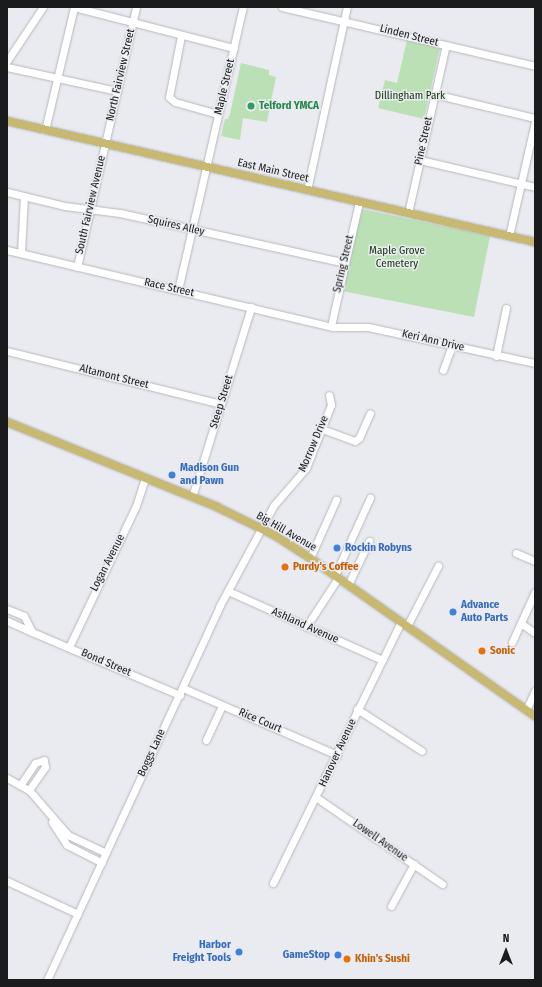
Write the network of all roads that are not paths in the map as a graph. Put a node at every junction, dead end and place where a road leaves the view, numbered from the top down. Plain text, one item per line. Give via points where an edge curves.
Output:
1 (43, 7) edge
2 (74, 7) edge
3 (136, 7) edge
4 (243, 7) edge
5 (282, 7) edge
6 (347, 7) edge
7 (344, 20) junction
8 (133, 22) junction
9 (181, 36) junction
10 (446, 45) junction
11 (234, 48) junction
12 (7, 61) edge
13 (535, 66) edge
14 (7, 67) edge
15 (58, 78) junction
16 (117, 91) junction
17 (434, 94) junction
18 (218, 114) junction
19 (535, 118) edge
20 (7, 121) edge
21 (535, 122) edge
22 (45, 130) junction
23 (105, 144) junction
24 (420, 160) junction
25 (207, 167) junction
26 (520, 183) junction
27 (535, 187) edge
28 (307, 190) junction
29 (7, 192) edge
30 (24, 196) junction
31 (359, 202) junction
32 (90, 207) junction
33 (408, 213) junction
34 (193, 231) junction
35 (509, 236) junction
36 (535, 242) edge
37 (7, 250) edge
38 (22, 253) junction
39 (344, 263) junction
40 (77, 267) junction
41 (178, 290) junction
42 (251, 307) junction
43 (506, 308) dead end
44 (330, 326) junction
45 (452, 346) junction
46 (7, 351) edge
47 (496, 356) junction
48 (535, 363) edge
49 (443, 370) dead end
50 (329, 395) dead end
51 (221, 404) junction
52 (370, 413) dead end
53 (7, 422) edge
54 (322, 429) junction
55 (146, 478) junction
56 (192, 497) junction
57 (370, 498) dead end
58 (336, 500) dead end
59 (262, 529) junction
60 (369, 541) dead end
61 (516, 553) dead end
62 (310, 558) junction
63 (535, 560) edge
64 (438, 566) dead end
65 (336, 577) junction
66 (348, 585) junction
67 (228, 591) junction
68 (535, 592) edge
69 (7, 609) edge
70 (7, 621) edge
71 (404, 624) junction
72 (522, 624) junction
73 (306, 627) junction
74 (32, 632) junction
75 (535, 633) edge
76 (512, 642) dead end
77 (69, 648) junction
78 (382, 660) junction
79 (183, 688) junction
80 (535, 691) edge
81 (180, 695) junction
82 (222, 705) junction
83 (357, 709) junction
84 (526, 710) junction
85 (535, 716) edge
86 (206, 740) dead end
87 (422, 751) dead end
88 (337, 755) junction
89 (7, 778) edge
90 (21, 784) junction
91 (29, 790) junction
92 (317, 798) junction
93 (50, 816) junction
94 (106, 853) junction
95 (102, 863) junction
96 (414, 864) junction
97 (7, 881) edge
98 (273, 883) dead end
99 (442, 884) dead end
100 (390, 906) dead end
101 (78, 914) junction
102 (47, 980) edge

1 - 12 street
2 - 8 street
2 - 15 street
3 - 8 street, North Fairview Street
4 - 11 street, Maple Street
5 - 7 street, Linden Street
6 - 7 street
7 - 10 street, Linden Street
7 - 28 street
8 - 9 street
8 - 16 street, North Fairview Street
9 - 11 street
9 - 18 street via 169,97 175,102
10 - 13 street, Linden Street
10 - 17 street, Pine Street
11 - 18 street, Maple Street
14 - 15 street
15 - 16 street
15 - 22 street
16 - 23 street, North Fairview Street
17 - 19 street
17 - 24 street, Pine Street
18 - 25 street, Maple Street
20 - 22 main road, East Main Street
21 - 26 street
22 - 23 main road, East Main Street
23 - 25 main road, East Main Street
23 - 32 street, South Fairview Avenue
24 - 26 street
24 - 33 street, Pine Street
25 - 28 main road, East Main Street
25 - 34 street, Maple Street
26 - 27 street
26 - 35 street
28 - 31 main road, East Main Street
29 - 30 street, Squires Alley
30 - 32 street, Squires Alley via 65,206
30 - 38 street
31 - 33 main road, East Main Street
31 - 39 street, Spring Street
32 - 34 street, Squires Alley
32 - 40 street, South Fairview Avenue
33 - 35 main road, East Main Street
34 - 39 street, Squires Alley
34 - 41 street, Maple Street
35 - 36 main road, East Main Street
37 - 38 street, Race Street
38 - 40 street, Race Street
39 - 44 street, Spring Street
40 - 41 street, Race Street
41 - 42 street, Race Street
42 - 44 street, Race Street
42 - 51 street, Steep Street
43 - 47 street
44 - 45 street, Keri Ann Drive via 368,327
45 - 47 street, Keri Ann Drive
45 - 49 street
46 - 51 street, Altamont Street
47 - 48 street, Keri Ann Drive
50 - 54 street, Morrow Drive via 331,403
51 - 56 street, Steep Street
52 - 54 street via 359,438 354,441
53 - 55 main road, Big Hill Avenue
54 - 59 street, Morrow Drive via 302,475 276,502
55 - 56 main road, Big Hill Avenue
55 - 77 street, Logan Avenue via 136,506
56 - 59 main road, Big Hill Avenue
57 - 65 street
58 - 62 street
59 - 62 main road, Big Hill Avenue
59 - 67 street, Boggs Lane
60 - 66 street
61 - 63 street
62 - 65 main road, Big Hill Avenue
64 - 71 street, Hanover Avenue
65 - 66 main road, Big Hill Avenue
65 - 73 street
66 - 71 main road, Big Hill Avenue
67 - 73 street, Ashland Avenue
67 - 79 street, Boggs Lane
68 - 72 street
69 - 74 street via 24,616
70 - 74 street, Bond Street
71 - 78 street, Hanover Avenue
71 - 84 main road, Big Hill Avenue
72 - 75 street
72 - 76 street
73 - 78 street, Ashland Avenue
74 - 77 street, Bond Street
77 - 81 street, Bond Street
78 - 83 street, Hanover Avenue
79 - 81 street, Boggs Lane
79 - 82 street, Rice Court
80 - 84 street
81 - 94 street, Boggs Lane
82 - 86 street
82 - 88 street, Rice Court
83 - 87 street
83 - 88 street, Hanover Avenue
84 - 85 main road, Big Hill Avenue
88 - 92 street, Hanover Avenue
89 - 90 street
90 - 91 street
90 - 91 street via 35,762 44,760 45,767
91 - 93 street
92 - 96 street, Lowell Avenue
92 - 98 street, Hanover Avenue
93 - 94 street via 68,835
93 - 95 street via 59,836 67,845
94 - 95 street, Boggs Lane
95 - 101 street, Boggs Lane
96 - 99 street, Lowell Avenue
96 - 100 street
97 - 101 street
101 - 102 street, Boggs Lane

